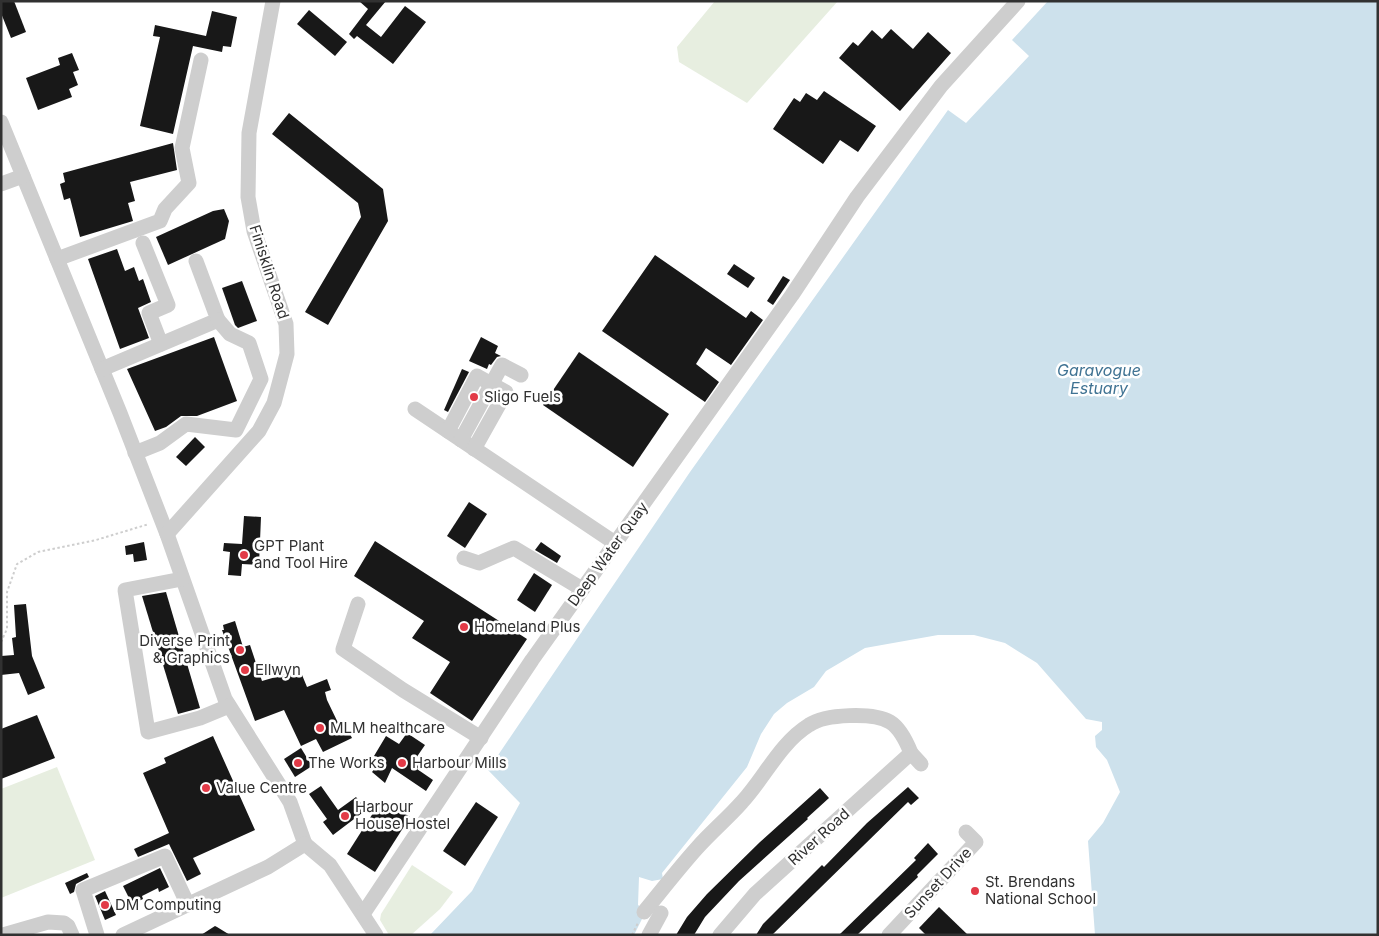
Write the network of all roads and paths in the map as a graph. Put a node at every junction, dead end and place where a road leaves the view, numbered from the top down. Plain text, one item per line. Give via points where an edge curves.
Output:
1 (272, 1) edge
2 (1018, 1) edge
3 (201, 60) dead end
4 (1, 122) edge
5 (22, 176) junction
6 (1, 184) edge
7 (143, 243) dead end
8 (57, 259) junction
9 (196, 261) dead end
10 (218, 320) junction
11 (161, 344) junction
12 (102, 369) junction
13 (521, 375) dead end
14 (492, 384) junction
15 (414, 409) dead end
16 (448, 431) junction
17 (461, 440) junction
18 (474, 449) junction
19 (135, 453) junction
20 (164, 527) junction
21 (615, 543) junction
22 (464, 558) dead end
23 (182, 579) junction
24 (582, 589) junction
25 (358, 604) dead end
26 (1, 642) edge
27 (229, 706) junction
28 (481, 738) junction
29 (966, 832) dead end
30 (305, 844) junction
31 (188, 904) junction
32 (644, 912) dead end
33 (363, 914) junction
34 (661, 914) dead end
35 (3, 935) edge
36 (72, 935) edge
37 (97, 935) edge
38 (123, 935) edge
39 (376, 935) edge
40 (649, 935) edge
41 (720, 935) edge
42 (889, 935) edge

1 - 20 street, Finisklin Road via 249,133 248,197 254,231 286,324 287,354 274,402 259,431
2 - 21 street, Deep Water Quay via 941,86 857,197 792,295
3 - 8 street via 182,148 189,183 165,209 160,221
4 - 5 street
5 - 6 street
5 - 8 street
7 - 11 street via 168,305 149,313
8 - 12 street
9 - 10 street
10 - 11 street
10 - 19 street via 230,334 249,343 261,379 236,430 186,424 160,443
11 - 12 street
12 - 19 street
13 - 14 street via 502,365
14 - 16 street via 477,376
14 - 17 street
14 - 18 street via 506,392
15 - 16 street
16 - 17 street
17 - 18 street
18 - 21 street
19 - 20 street
20 - 23 street
20 - 26 path via 38,552 17,564 7,592 7,629
21 - 24 street, Deep Water Quay
22 - 24 street via 478,563 514,548
23 - 27 street
23 - 27 street via 125,590 148,732 200,718
24 - 28 street, Deep Water Quay
25 - 28 street via 343,649
27 - 30 street via 290,802
28 - 33 street, Deep Water Quay
29 - 42 street, Sunset Drive via 976,842
30 - 31 street via 268,867
30 - 33 street via 330,865
31 - 37 street via 165,856 82,890
31 - 38 street
32 - 41 street, River Road via 698,847 743,801 794,736 808,725 832,716 866,717 890,722 916,758 755,894
33 - 39 street
34 - 40 street
35 - 36 street via 56,922 68,926

